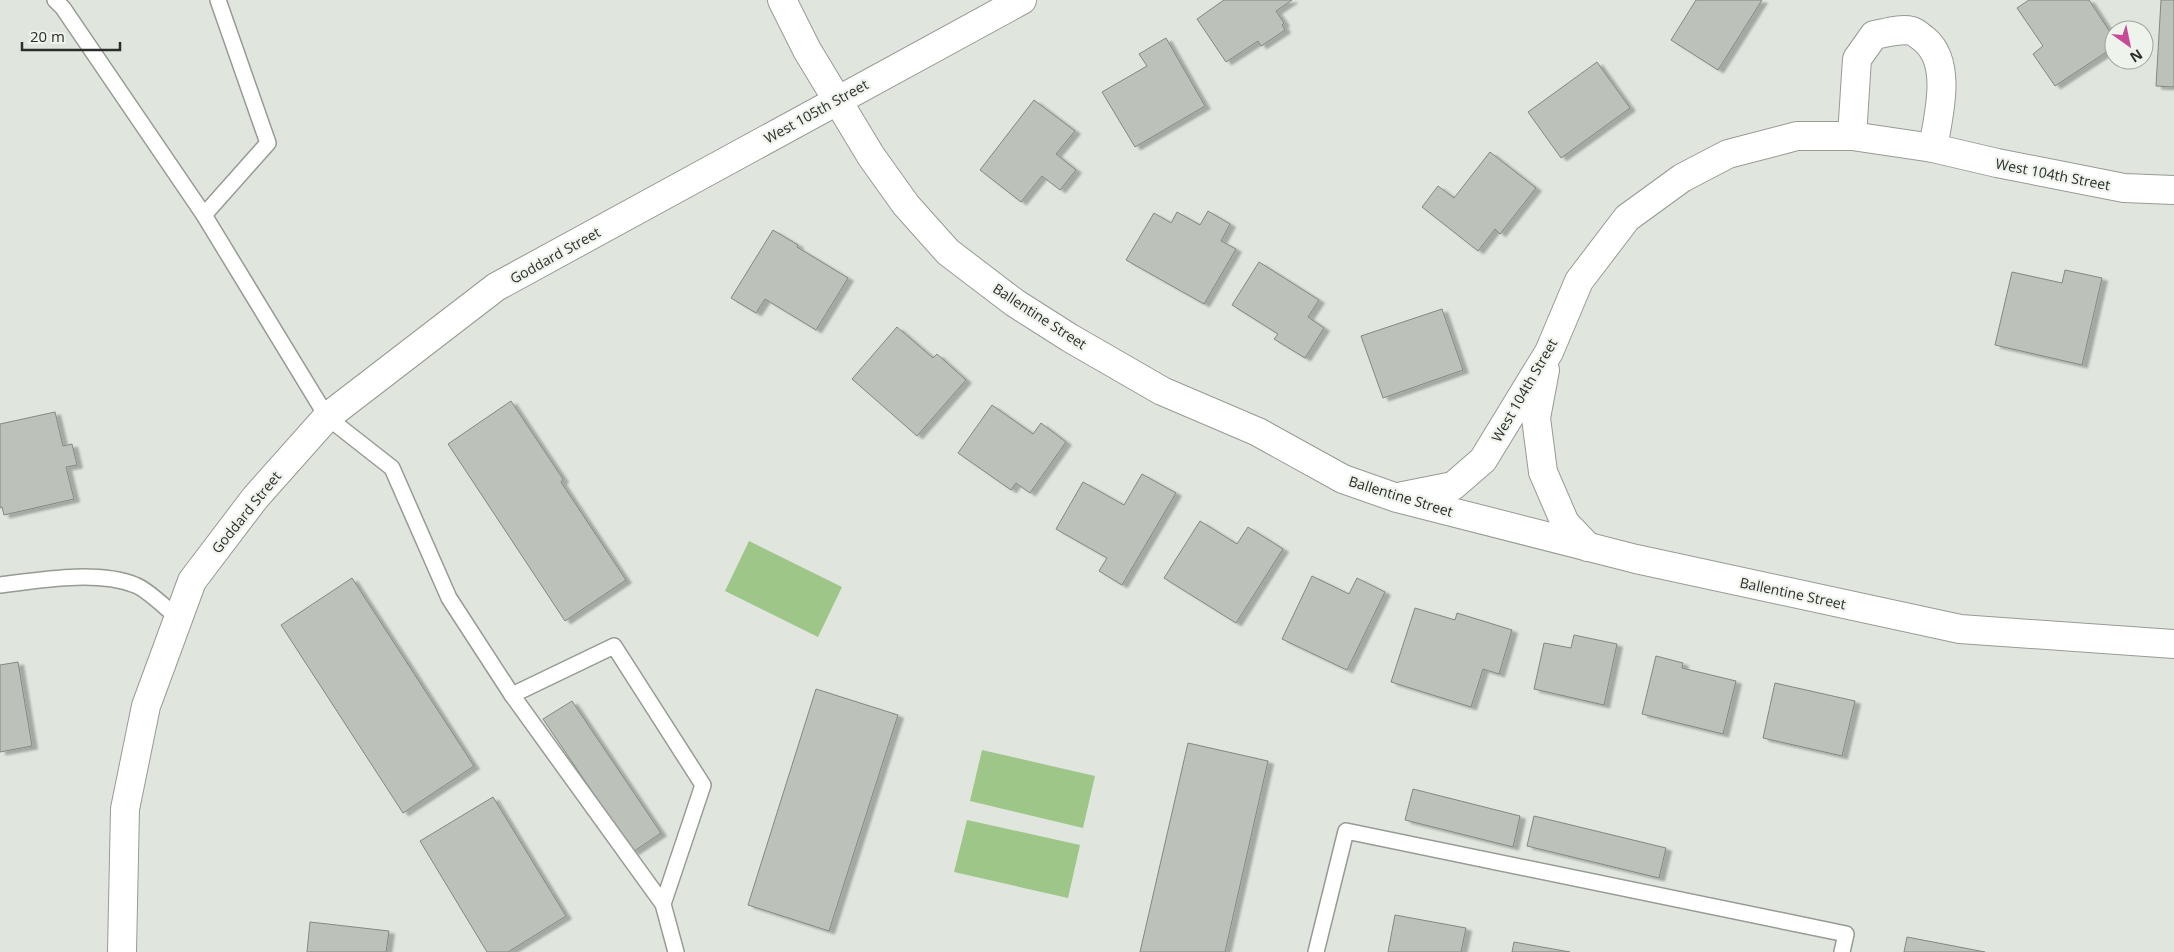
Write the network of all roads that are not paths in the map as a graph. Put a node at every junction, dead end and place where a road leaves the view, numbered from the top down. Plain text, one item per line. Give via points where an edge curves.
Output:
1 (55, 0) edge
2 (218, 0) edge
3 (782, 0) edge
4 (1022, 0) edge
5 (837, 100) junction
6 (1852, 136) junction
7 (1933, 148) junction
8 (2174, 190) edge
9 (204, 215) junction
10 (612, 224) joint
11 (1549, 352) junction
12 (327, 417) junction
13 (1397, 498) junction
14 (1588, 547) junction
15 (0, 585) edge
16 (178, 618) junction
17 (2174, 644) edge
18 (512, 694) junction
19 (663, 904) junction
20 (122, 952) edge
21 (676, 952) edge
22 (1316, 952) edge
23 (1842, 952) edge

1 - 9 lane
2 - 9 lane via 268,143
3 - 5 street, Ballentine Street
4 - 5 street, West 105th Street
5 - 10 street, West 105th Street
5 - 13 street, Ballentine Street via 906,205 948,252 1015,303 1162,391 1258,432 1343,479
6 - 7 street, West 104th Street
6 - 7 street via 1857,59 1874,35 1898,30 1914,32 1930,44 1942,70
6 - 11 street, West 104th Street via 1796,136 1728,154 1682,178 1627,218 1579,281
7 - 8 street, West 104th Street via 2124,188
9 - 12 lane
10 - 12 street, Goddard Street via 496,288
11 - 13 street, West 104th Street via 1483,460 1453,486
11 - 14 street via 1536,418 1543,472 1565,523
12 - 16 street, Goddard Street via 255,498 192,581
12 - 18 lane via 392,468 449,598
13 - 14 street, Ballentine Street
14 - 17 street, Ballentine Street via 1960,629
15 - 16 lane via 51,578 95,577 136,585
16 - 20 street, Goddard Street via 146,706 125,809
18 - 19 lane
18 - 19 lane via 614,646 703,785
19 - 21 lane
22 - 23 lane via 1346,831 1846,934

